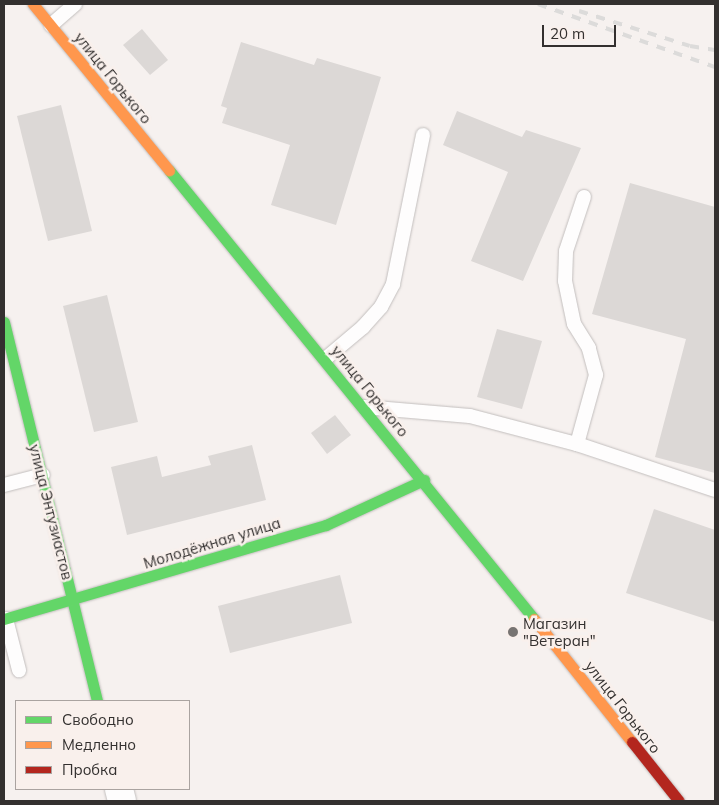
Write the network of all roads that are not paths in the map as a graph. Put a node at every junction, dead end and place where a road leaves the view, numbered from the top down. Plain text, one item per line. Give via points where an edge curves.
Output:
1 (33, 4) edge
2 (75, 4) edge
3 (51, 25) junction
4 (423, 135) dead end
5 (584, 197) dead end
6 (4, 322) edge
7 (324, 359) junction
8 (363, 407) junction
9 (577, 444) junction
10 (43, 475) junction
11 (424, 480) junction
12 (4, 485) edge
13 (715, 490) edge
14 (73, 600) junction
15 (5, 619) edge
16 (19, 670) dead end
17 (97, 700) edge
18 (679, 801) edge

1 - 3 main road, улица Горького
2 - 3 lane
3 - 7 main road, улица Горького
4 - 7 lane via 393,284 381,307 363,327
5 - 9 lane via 566,251 565,281 574,324 589,348 596,375
6 - 10 main road, улица Энтузиастов
7 - 8 main road, улица Горького
8 - 9 lane via 470,416
8 - 11 main road, улица Горького
9 - 13 lane
10 - 12 lane
10 - 14 main road, улица Энтузиастов
11 - 14 main road, Молодёжная улица via 326,525
11 - 18 main road, улица Горького
14 - 15 main road, Молодёжная улица
14 - 17 main road, улица Энтузиастов
15 - 16 lane

